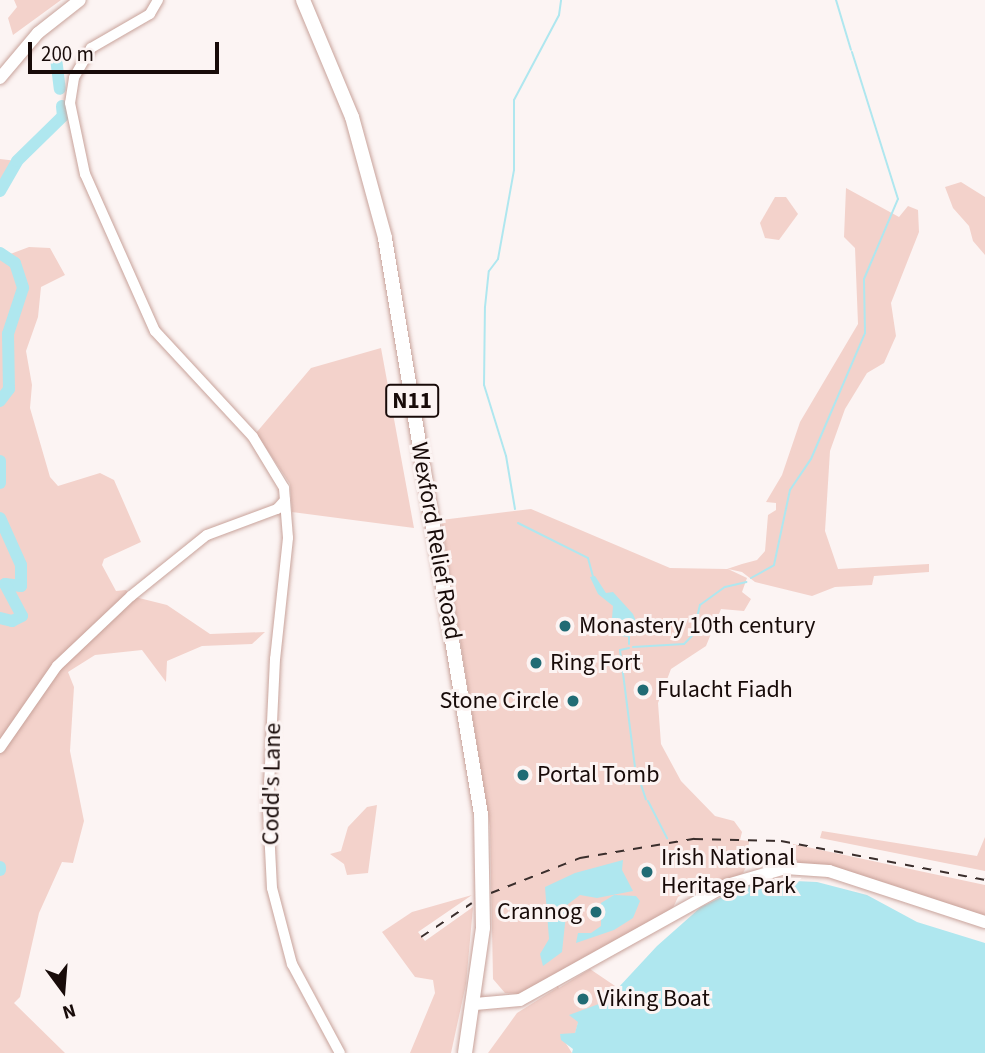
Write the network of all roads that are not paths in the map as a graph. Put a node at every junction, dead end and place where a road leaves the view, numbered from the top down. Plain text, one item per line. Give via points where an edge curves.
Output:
1 (80, 0) edge
2 (158, 0) edge
3 (303, 0) edge
4 (4, 63) edge
5 (0, 78) edge
6 (285, 500) junction
7 (0, 748) edge
8 (985, 922) edge
9 (475, 1004) junction
10 (340, 1053) edge
11 (465, 1053) edge

1 - 4 main road
2 - 6 street, Codd's Lane via 150,13 91,48 74,78 70,103 85,174 155,331 253,437 279,476
3 - 9 highway, Wexford Relief Road / N11 via 352,117 374,188 404,344 481,814 483,928
4 - 5 main road
6 - 7 street via 277,509 207,535 131,596 57,666
6 - 10 street, Codd's Lane via 288,538 275,659 268,809 273,896 297,976
8 - 9 main road via 829,871 785,869 727,885 520,1000
9 - 11 highway, Wexford Relief Road / N11

